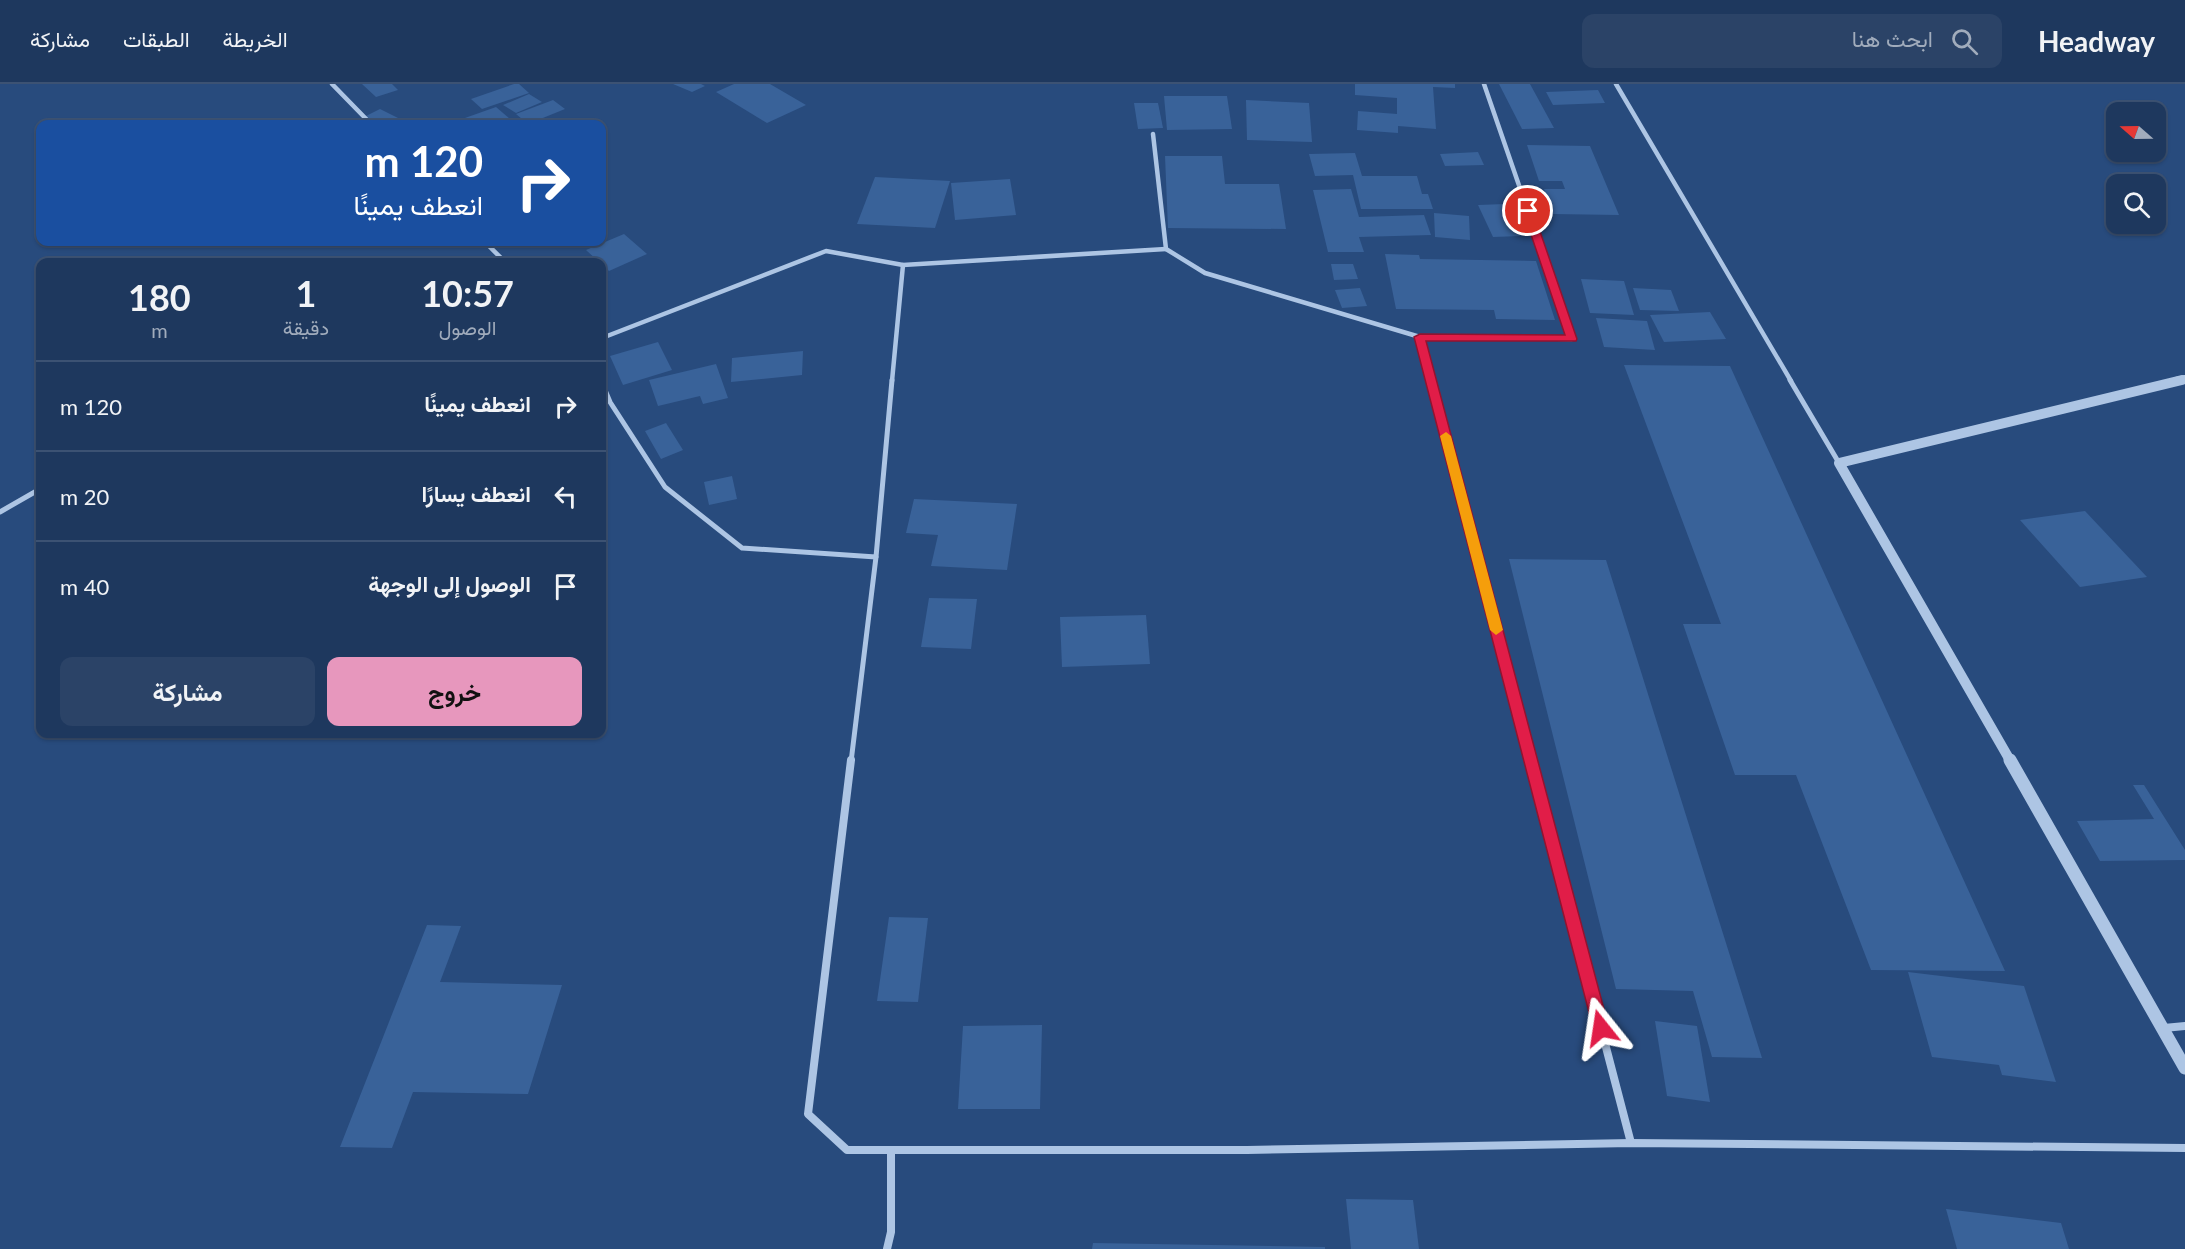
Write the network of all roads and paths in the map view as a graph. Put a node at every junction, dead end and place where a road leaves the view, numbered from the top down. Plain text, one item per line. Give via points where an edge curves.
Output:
1 (332, 84) edge
2 (1484, 84) edge
3 (1616, 84) edge
4 (367, 120) edge
5 (1153, 134) dead end
6 (489, 246) edge
7 (1166, 249) junction
8 (501, 258) edge
9 (903, 265) junction
10 (606, 336) edge
11 (1420, 337) junction
12 (2185, 379) edge
13 (606, 392) edge
14 (606, 402) edge
15 (610, 402) junction
16 (1839, 463) junction
17 (36, 491) edge
18 (0, 512) edge
19 (876, 557) junction
20 (2185, 1026) edge
21 (2164, 1028) junction
22 (2185, 1068) edge
23 (1631, 1143) junction
24 (2185, 1148) edge
25 (891, 1150) junction
26 (887, 1249) edge

1 - 4 street
2 - 11 street via 1572,339
3 - 16 street
5 - 7 street
6 - 8 street
7 - 9 street
7 - 11 street via 1205,273
9 - 10 street via 826,251
9 - 19 street
11 - 23 street
12 - 16 street
13 - 15 street
14 - 15 street
15 - 19 street via 665,487 742,548
16 - 21 street
17 - 18 street
19 - 25 street via 808,1114 847,1150
20 - 21 street
21 - 22 street
23 - 24 street
23 - 25 street via 1247,1150
25 - 26 street via 891,1232

